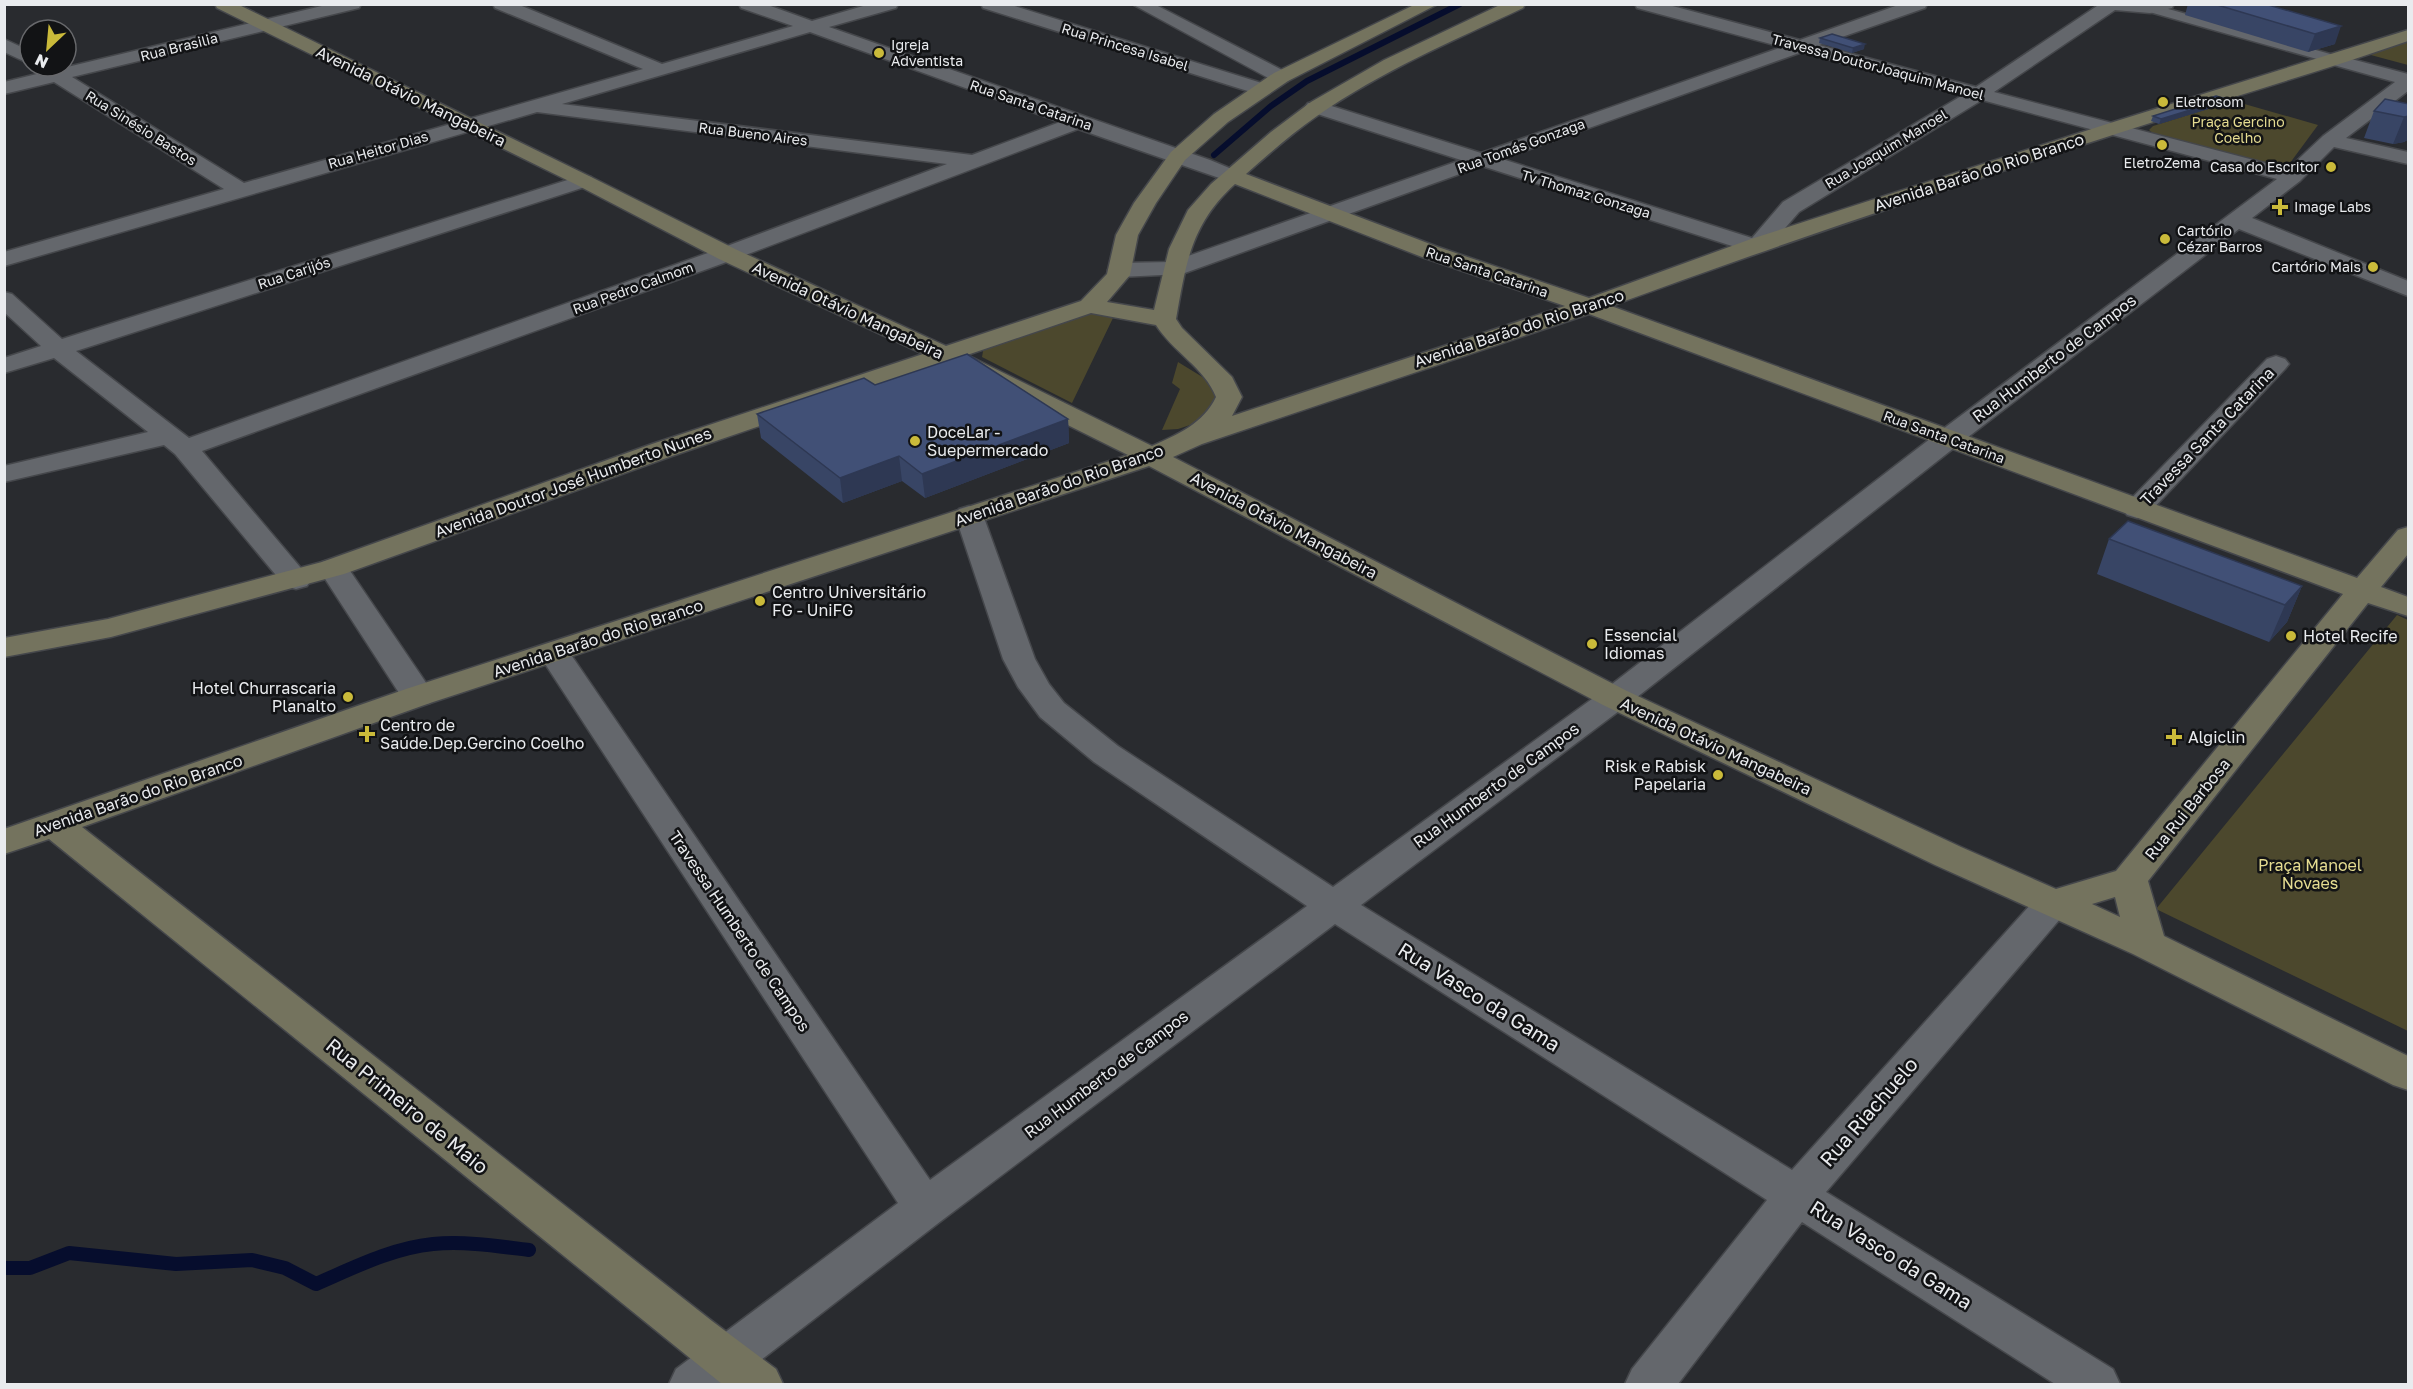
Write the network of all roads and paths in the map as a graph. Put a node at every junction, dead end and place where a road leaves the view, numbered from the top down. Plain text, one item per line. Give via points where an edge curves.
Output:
1 (223, 4) edge
2 (353, 4) edge
3 (501, 4) edge
4 (747, 4) edge
5 (890, 4) edge
6 (989, 4) edge
7 (1140, 4) edge
8 (1430, 4) edge
9 (1516, 4) edge
10 (1642, 4) edge
11 (1919, 4) edge
12 (2110, 5) edge
13 (2158, 6) edge
14 (1178, 8) dead end
15 (1160, 15) junction
16 (267, 26) junction
17 (810, 27) junction
18 (2409, 34) edge
19 (4, 44) edge
20 (1799, 46) junction
21 (18, 52) edge
22 (2344, 57) junction
23 (78, 65) edge
24 (2409, 68) edge
25 (661, 70) junction
26 (1281, 77) junction
27 (31, 78) edge
28 (61, 78) edge
29 (2409, 81) edge
30 (4, 88) edge
31 (1261, 89) junction
32 (1978, 94) junction
33 (530, 106) junction
34 (1315, 107) junction
35 (1078, 122) junction
36 (469, 124) junction
37 (2114, 128) junction
38 (2330, 140) junction
39 (1178, 156) junction
40 (2409, 158) edge
41 (977, 161) junction
42 (1479, 161) junction
43 (1232, 176) junction
44 (2293, 177) junction
45 (584, 181) junction
46 (240, 190) junction
47 (1333, 214) junction
48 (2236, 220) junction
49 (1757, 245) junction
50 (727, 254) junction
51 (4, 259) edge
52 (1173, 269) junction
53 (1120, 270) junction
54 (2409, 289) edge
55 (4, 299) edge
56 (1089, 306) junction
57 (1589, 306) junction
58 (1164, 319) junction
59 (58, 349) junction
60 (946, 355) junction
61 (2276, 364) dead end
62 (4, 366) edge
63 (1223, 382) junction
64 (1309, 397) junction
65 (1192, 438) junction
66 (1949, 438) junction
67 (176, 442) junction
68 (1152, 456) junction
69 (4, 474) edge
70 (2138, 509) junction
71 (969, 515) junction
72 (2409, 536) edge
73 (333, 568) junction
74 (296, 580) junction
75 (2362, 590) junction
76 (2409, 607) edge
77 (4, 648) edge
78 (554, 653) junction
79 (418, 696) junction
80 (1615, 698) junction
81 (55, 825) junction
82 (4, 842) edge
83 (2129, 880) junction
84 (2053, 903) junction
85 (1333, 905) junction
86 (2147, 944) junction
87 (2409, 1074) edge
88 (1796, 1196) junction
89 (925, 1208) junction
90 (725, 1360) junction
91 (693, 1384) edge
92 (759, 1384) edge
93 (1649, 1384) edge
94 (2096, 1384) edge

1 - 16 main road, Avenida Otávio Mangabeira
2 - 16 street, Rua Brasilia
3 - 25 street
4 - 17 street, Rua Santa Catarina
5 - 17 street, Rua Heitor Dias
6 - 31 street, Rua Princesa Isabel
7 - 15 street
8 - 26 main road
9 - 34 main road via 1396,62
10 - 20 street, Travessa DoutorJoaquim Manoel
11 - 20 street, Rua Tomás Gonzaga
12 - 13 street
12 - 32 street, Rua Joaquim Manoel
13 - 22 street
14 - 15 street
15 - 26 street
16 - 23 street, Rua Brasilia
16 - 36 main road, Avenida Otávio Mangabeira
17 - 25 street, Rua Heitor Dias
17 - 35 street, Rua Santa Catarina
18 - 22 main road
19 - 21 street
20 - 32 street, Travessa DoutorJoaquim Manoel
20 - 42 street, Rua Tomás Gonzaga
22 - 24 street
22 - 29 street
22 - 37 main road
25 - 33 street, Rua Heitor Dias
26 - 31 main road
27 - 30 street, Rua Brasilia
28 - 46 street, Rua Sinésio Bastos
29 - 38 street
31 - 39 main road
32 - 37 street, Travessa DoutorJoaquim Manoel
32 - 49 street, Rua Joaquim Manoel via 1791,207
33 - 36 street, Rua Heitor Dias
33 - 41 street, Rua Bueno Aires
34 - 42 street, Tv Thomaz Gonzaga
34 - 43 main road
35 - 39 street, Rua Santa Catarina
35 - 41 street, Rua Pedro Calmom
36 - 45 main road, Avenida Otávio Mangabeira
36 - 46 street, Rua Heitor Dias
37 - 44 street
37 - 49 main road, Avenida Barão do Rio Branco
38 - 40 street
38 - 44 street
39 - 43 street, Rua Santa Catarina
39 - 53 main road via 1127,235
41 - 50 street, Rua Pedro Calmom
42 - 47 street, Rua Tomás Gonzaga
42 - 49 street, Tv Thomaz Gonzaga
43 - 47 main road, Rua Santa Catarina
43 - 52 main road via 1208,199 1189,226
44 - 48 street, Rua Humberto de Campos
45 - 50 main road, Avenida Otávio Mangabeira
45 - 59 street, Rua Carijós
46 - 51 street, Rua Heitor Dias
47 - 52 street, Rua Tomás Gonzaga
47 - 57 main road, Rua Santa Catarina
48 - 54 street
48 - 66 street, Rua Humberto de Campos
49 - 57 main road, Avenida Barão do Rio Branco
50 - 60 main road, Avenida Otávio Mangabeira
50 - 67 street, Rua Pedro Calmom
52 - 53 street, Rua Tomás Gonzaga
52 - 58 main road
53 - 56 main road, Avenida Doutor José Humberto Nunes
55 - 59 street
56 - 58 main road
56 - 60 main road, Avenida Doutor José Humberto Nunes
57 - 64 main road, Avenida Barão do Rio Branco
57 - 66 main road, Rua Santa Catarina
58 - 63 main road via 1179,340
59 - 62 street, Rua Carijós
59 - 67 street
60 - 68 main road, Avenida Otávio Mangabeira
60 - 73 main road, Avenida Doutor José Humberto Nunes via 662,450
61 - 70 street, Travessa Santa Catarina
63 - 64 main road
63 - 65 main road via 1228,402
64 - 65 main road, Avenida Barão do Rio Branco
65 - 68 main road, Avenida Barão do Rio Branco
66 - 70 main road, Rua Santa Catarina
66 - 80 street, Rua Humberto de Campos
67 - 69 street, Rua Pedro Calmom
67 - 74 street
68 - 71 main road, Avenida Barão do Rio Branco
68 - 80 main road, Avenida Otávio Mangabeira
70 - 75 main road, Rua Santa Catarina
71 - 78 main road, Avenida Barão do Rio Branco
71 - 85 street, Rua Vasco da Gama via 1019,659 1052,710 1106,754
72 - 75 main road, Rua Rui Barbosa
73 - 74 main road, Avenida Doutor José Humberto Nunes
73 - 79 street
74 - 77 main road, Avenida Doutor José Humberto Nunes via 111,628
75 - 76 main road, Rua Santa Catarina
75 - 83 main road, Rua Rui Barbosa
78 - 79 main road, Avenida Barão do Rio Branco
78 - 89 street, Travessa Humberto de Campos
79 - 81 main road, Avenida Barão do Rio Branco
80 - 84 main road, Avenida Otávio Mangabeira
80 - 85 street, Rua Humberto de Campos
81 - 82 main road, Avenida Barão do Rio Branco
81 - 90 main road, Rua Primeiro de Maio
83 - 84 main road
83 - 86 main road
84 - 86 main road
84 - 88 street, Rua Riachuelo
85 - 88 street, Rua Vasco da Gama
85 - 89 street, Rua Humberto de Campos
86 - 87 main road
88 - 93 street, Rua Riachuelo
88 - 94 street, Rua Vasco da Gama
89 - 90 street, Rua Humberto de Campos
90 - 91 street, Rua Humberto de Campos
90 - 92 main road, Rua Primeiro de Maio

